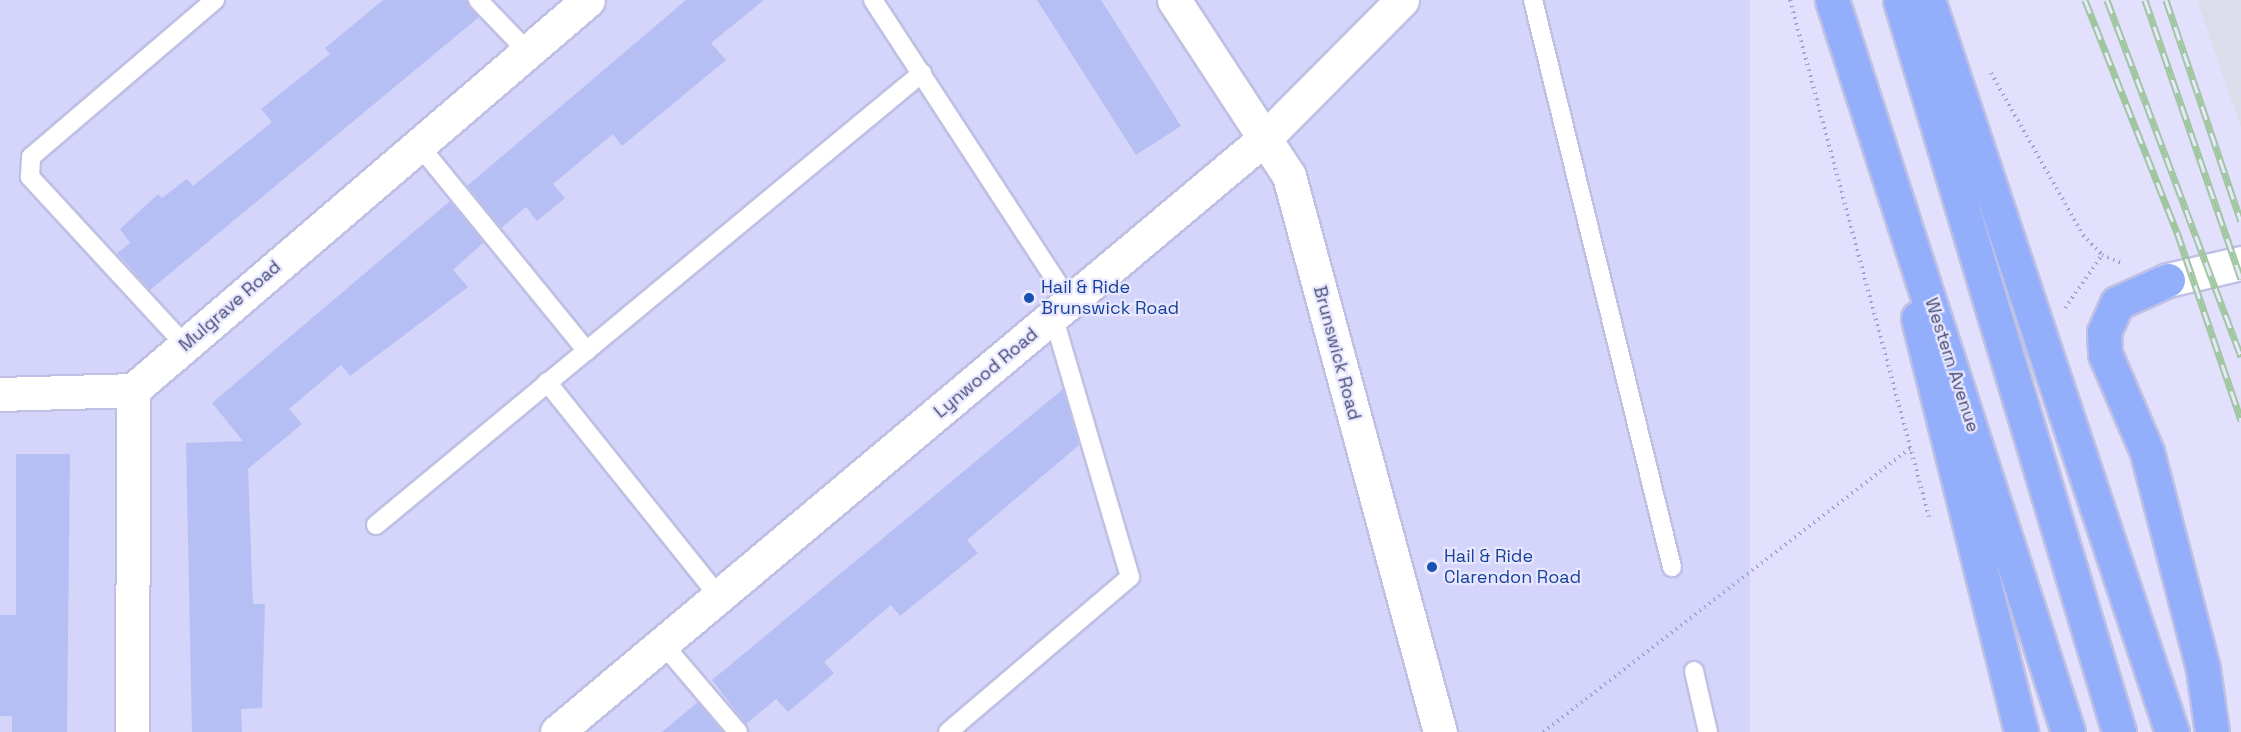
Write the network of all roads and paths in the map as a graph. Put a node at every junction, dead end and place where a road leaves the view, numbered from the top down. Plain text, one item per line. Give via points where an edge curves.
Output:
1 (215, 0) edge
2 (478, 0) edge
3 (588, 0) edge
4 (873, 0) edge
5 (1174, 0) edge
6 (1402, 0) edge
7 (1533, 0) edge
8 (1790, 0) edge
9 (1832, 0) edge
10 (1900, 0) edge
11 (1928, 0) edge
12 (527, 51) junction
13 (1988, 67) dead end
14 (922, 73) junction
15 (1876, 123) junction
16 (1266, 137) junction
17 (418, 144) junction
18 (2102, 255) junction
19 (2241, 263) edge
20 (2168, 280) junction
21 (2068, 307) dead end
22 (1061, 309) junction
23 (184, 345) junction
24 (587, 351) junction
25 (547, 382) junction
26 (133, 390) junction
27 (0, 394) edge
28 (1911, 448) junction
29 (376, 525) dead end
30 (1932, 528) dead end
31 (1672, 567) dead end
32 (719, 597) junction
33 (663, 644) junction
34 (1694, 671) dead end
35 (132, 732) edge
36 (557, 732) edge
37 (738, 732) edge
38 (948, 732) edge
39 (1440, 732) edge
40 (1543, 732) edge
41 (1708, 732) edge
42 (2021, 732) edge
43 (2068, 732) edge
44 (2118, 732) edge
45 (2172, 732) edge
46 (2212, 732) edge

1 - 23 lane via 31,157 30,177
2 - 12 lane
3 - 12 street, Mulgrave Road
4 - 14 lane
5 - 16 street, Brunswick Road
6 - 16 street, Lynwood Road
7 - 31 lane
8 - 28 path
9 - 15 highway, Western Avenue
10 - 44 highway
11 - 45 highway
12 - 17 street, Mulgrave Road
13 - 18 path via 2083,235
14 - 22 lane
14 - 24 lane
15 - 42 highway via 1941,426
15 - 43 highway, Western Avenue
16 - 22 street, Lynwood Road
16 - 39 street, Brunswick Road via 1289,176
17 - 23 street, Mulgrave Road
17 - 24 lane
18 - 20 path
18 - 21 path
19 - 20 street
20 - 46 highway via 2117,303 2104,332 2105,354 2147,452 2203,669
22 - 32 street, Lynwood Road
22 - 38 lane via 1130,577
23 - 26 street, Mulgrave Road
24 - 25 lane
25 - 29 lane
25 - 32 lane
26 - 27 street
26 - 35 street
28 - 30 path
28 - 40 path
32 - 33 street, Lynwood Road
33 - 36 street, Lynwood Road
33 - 37 lane
34 - 41 lane

